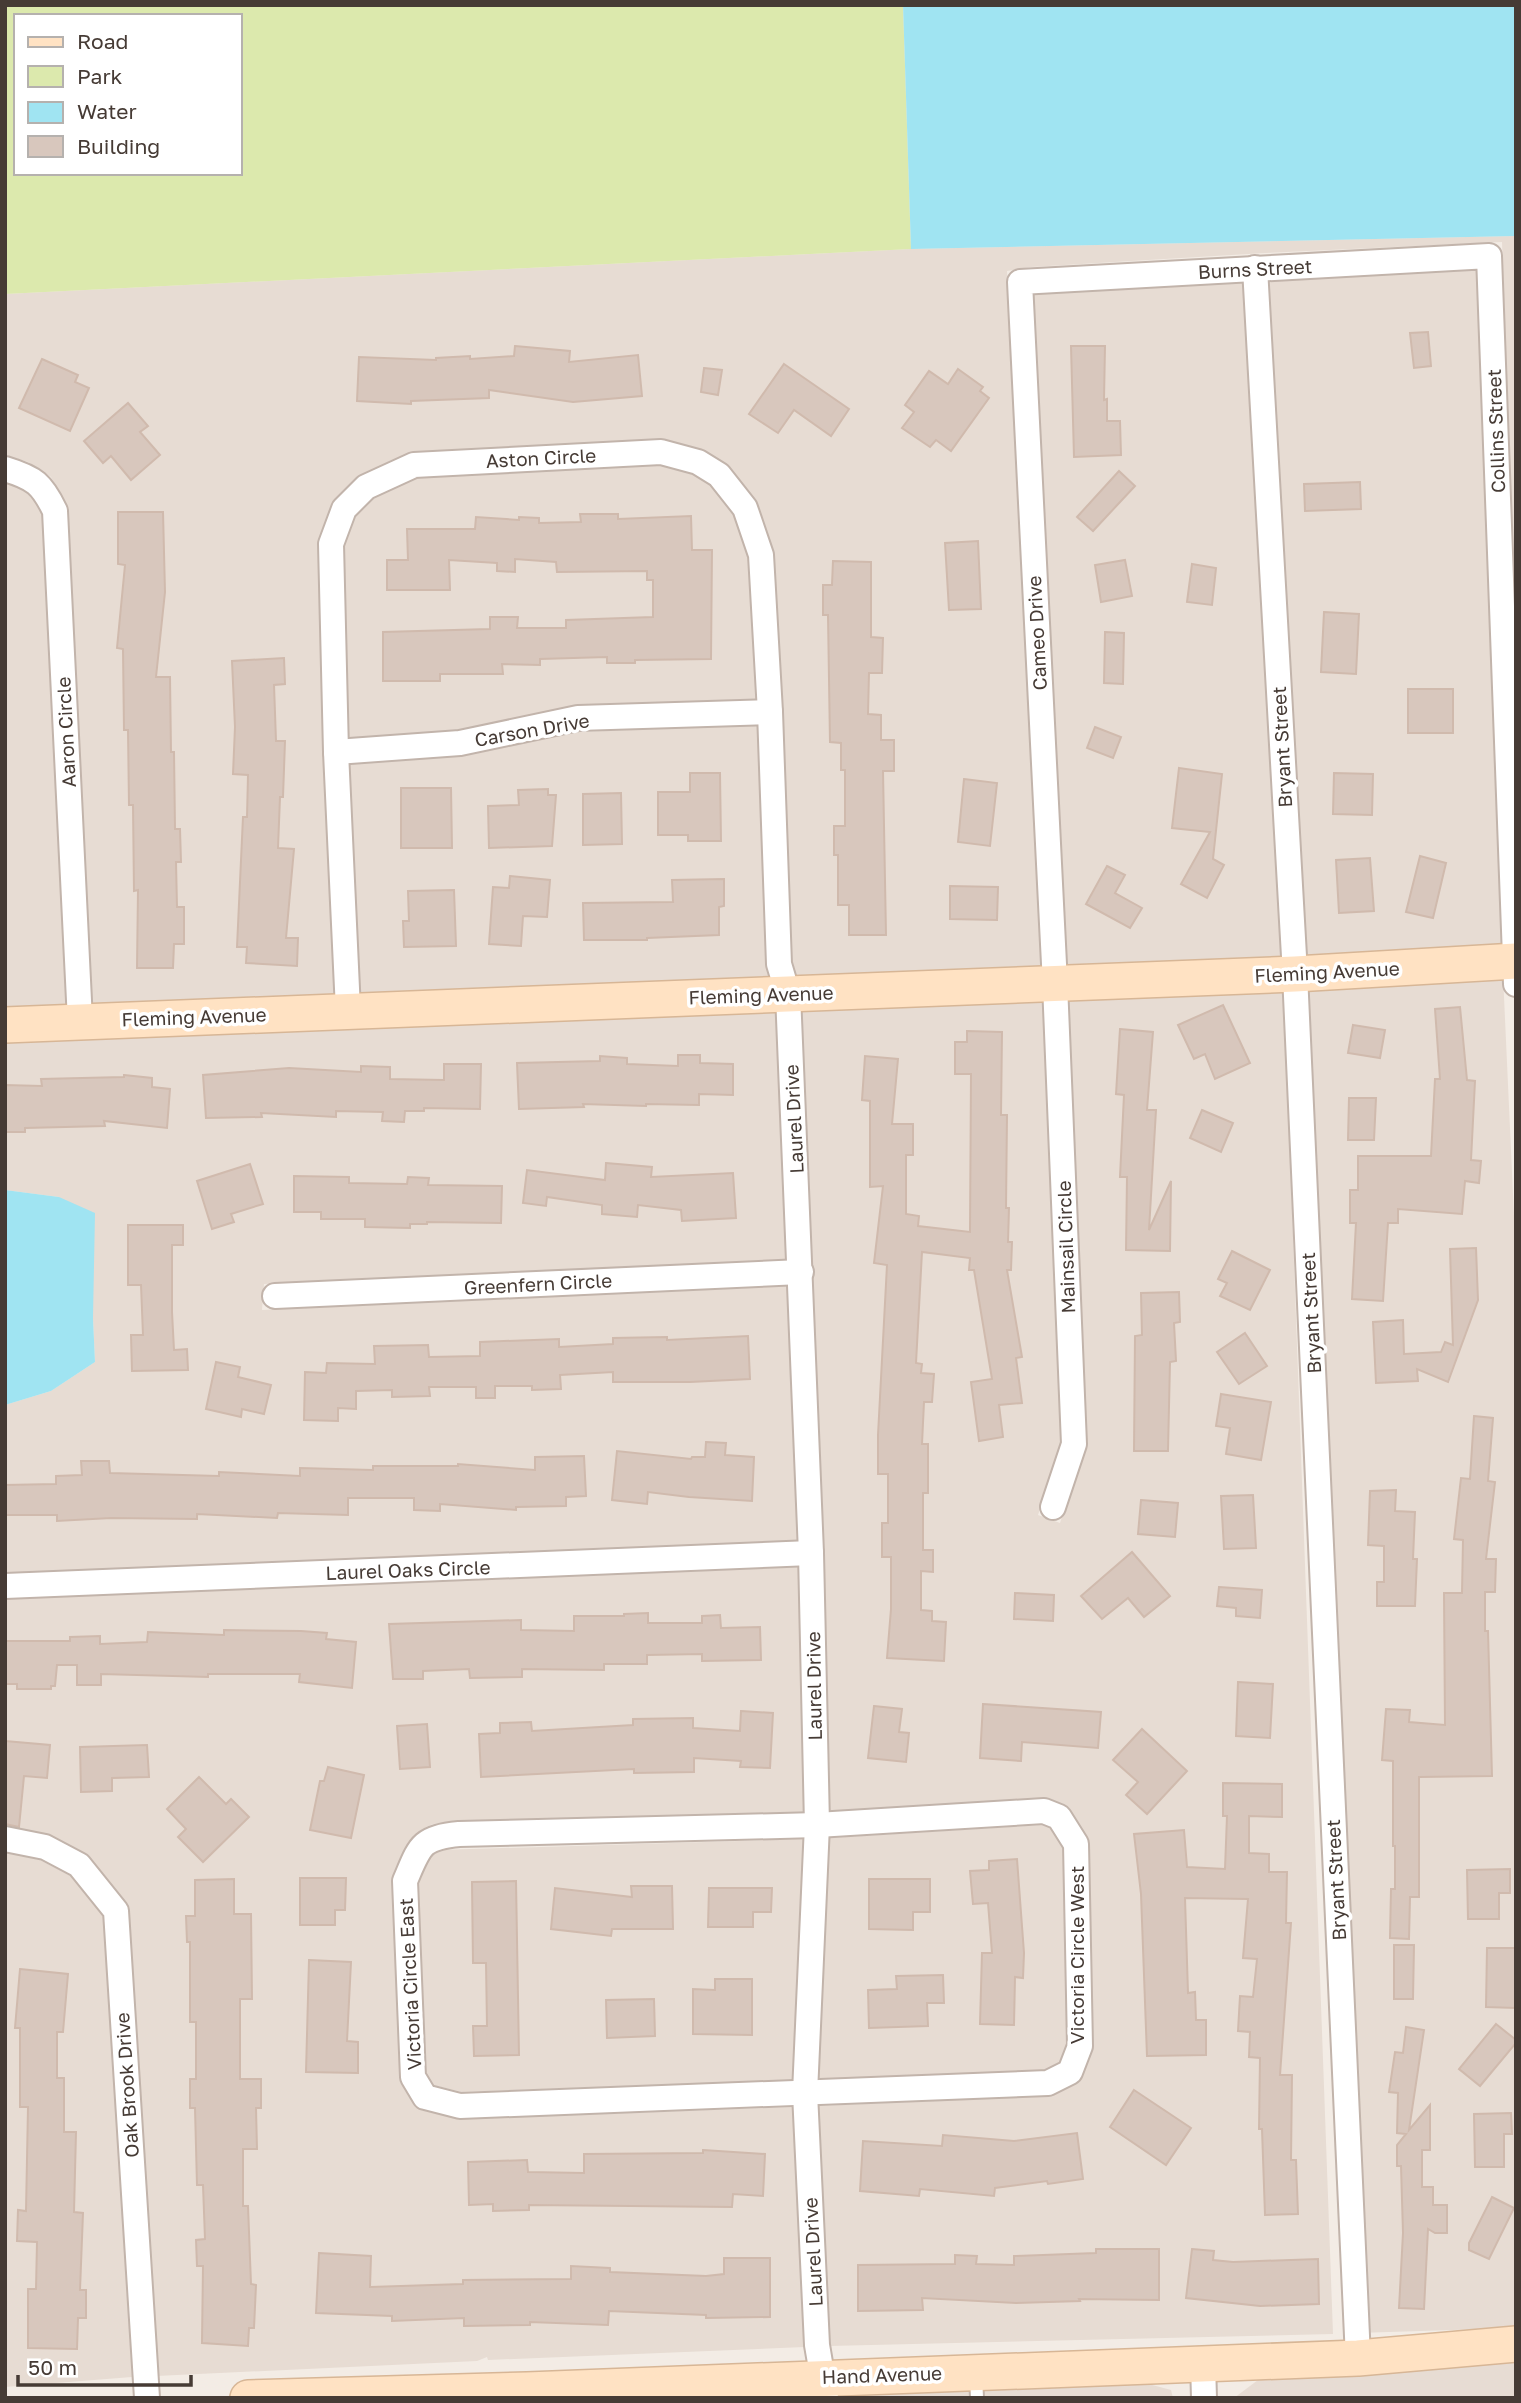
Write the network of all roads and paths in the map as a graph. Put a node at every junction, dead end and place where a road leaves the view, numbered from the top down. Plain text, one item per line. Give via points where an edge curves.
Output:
1 (1489, 256) joint
2 (1255, 268) junction
3 (1020, 282) joint
4 (5, 469) edge
5 (769, 712) junction
6 (336, 752) junction
7 (1515, 969) edge
8 (1296, 974) junction
9 (1055, 984) junction
10 (788, 994) junction
11 (348, 1010) junction
12 (80, 1021) junction
13 (5, 1025) edge
14 (801, 1272) junction
15 (275, 1296) dead end
16 (1053, 1507) dead end
17 (811, 1553) junction
18 (5, 1586) edge
19 (817, 1825) junction
20 (5, 1839) edge
21 (805, 2093) junction
22 (1516, 2344) edge
23 (1358, 2358) junction
24 (1203, 2363) junction
25 (976, 2385) edge
26 (824, 2388) edge
27 (526, 2394) edge
28 (416, 2395) edge
29 (148, 2398) edge
30 (248, 2398) edge
31 (1204, 2398) edge

1 - 2 street, Burns Street
1 - 7 street, Collins Street
2 - 3 street, Burns Street
2 - 8 street, Bryant Street
3 - 9 street, Cameo Drive
4 - 12 street, Aaron Circle via 24,474 44,488 55,511
5 - 6 street, Carson Drive via 578,719 460,743
5 - 6 street, Aston Circle via 761,555 745,508 719,475 698,462 661,452 414,465 366,487 344,509 331,544
5 - 10 street, Aston Circle via 779,964
6 - 11 street, Aston Circle
7 - 8 street, Fleming Avenue
8 - 9 street, Fleming Avenue
8 - 23 street, Bryant Street
9 - 10 street, Fleming Avenue
9 - 16 street, Mainsail Circle via 1074,1444
10 - 11 street, Fleming Avenue
10 - 14 street, Laurel Drive
11 - 12 street, Fleming Avenue
12 - 13 street, Fleming Avenue
14 - 15 street, Greenfern Circle
14 - 17 street, Laurel Drive
17 - 18 street, Laurel Oaks Circle
17 - 19 street, Laurel Drive
19 - 21 street, Laurel Drive
19 - 21 street, Victoria Circle West via 1044,1811 1059,1816 1076,1844 1080,2046 1070,2072 1048,2083
19 - 21 street, Victoria Circle East via 433,1837 418,1850 405,1881 413,2077 425,2097 460,2105
20 - 29 street, Oak Brook Drive via 45,1847 79,1865 116,1911
21 - 26 street, Laurel Drive via 817,2345
22 - 23 street, Hand Avenue
23 - 24 street, Hand Avenue
24 - 25 street, Hand Avenue
24 - 31 street
25 - 26 street, Hand Avenue
26 - 27 street, Hand Avenue
27 - 28 street, Hand Avenue
28 - 30 street, Hand Avenue

